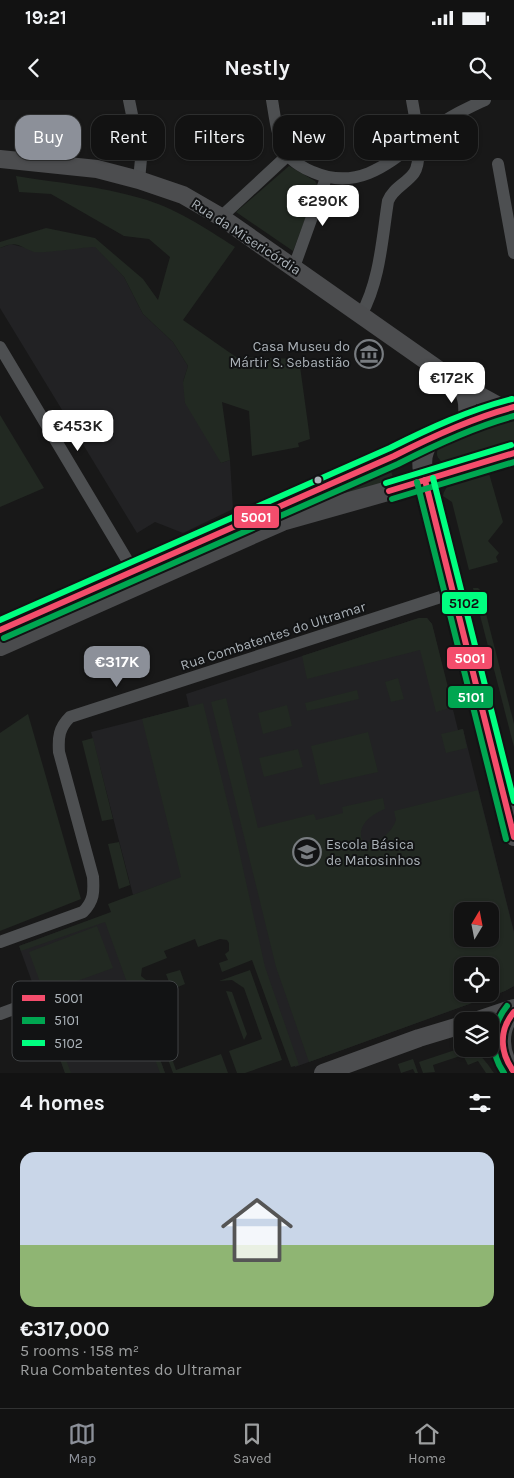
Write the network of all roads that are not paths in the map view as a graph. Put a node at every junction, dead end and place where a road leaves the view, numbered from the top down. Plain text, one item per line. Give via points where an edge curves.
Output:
1 (129, 100) edge
2 (272, 100) edge
3 (412, 100) edge
4 (485, 100) edge
5 (275, 115) edge
6 (414, 115) edge
7 (457, 115) edge
8 (0, 159) edge
9 (283, 160) edge
10 (295, 160) edge
11 (392, 160) edge
12 (417, 160) edge
13 (498, 164) dead end
14 (326, 178) junction
15 (139, 180) junction
16 (221, 217) junction
17 (514, 253) edge
18 (294, 267) junction
19 (361, 315) junction
20 (0, 347) edge
21 (462, 386) junction
22 (509, 408) edge
23 (466, 421) junction
24 (433, 436) junction
25 (514, 453) edge
26 (425, 480) junction
27 (133, 570) junction
28 (453, 593) junction
29 (0, 630) edge
30 (0, 646) edge
31 (514, 837) edge
32 (0, 942) edge
33 (514, 1008) edge
34 (12, 1010) edge
35 (514, 1012) edge
36 (499, 1013) edge
37 (0, 1014) edge
38 (454, 1027) edge
39 (454, 1035) edge
40 (419, 1038) junction
41 (498, 1057) edge
42 (512, 1069) edge
43 (323, 1073) edge

1 - 15 street via 141,159
2 - 5 street
3 - 6 street
4 - 7 street
8 - 15 street, Rua da Misericórdia via 97,169
9 - 16 street
10 - 14 street
11 - 14 street via 362,176
12 - 19 street via 413,174 391,193 388,201 374,286
13 - 17 street
14 - 18 street
15 - 16 street, Rua da Misericórdia via 183,196
16 - 18 street, Rua da Misericórdia
18 - 19 street, Rua da Misericórdia
19 - 21 street, Rua da Misericórdia
20 - 27 street
21 - 22 street, Rua da Misericórdia
21 - 23 street via 468,401
22 - 23 main road
23 - 24 main road
24 - 26 main road via 421,460
24 - 27 main road
25 - 26 main road
26 - 28 street
26 - 30 main road via 282,521
27 - 29 main road
28 - 31 street
28 - 32 street, Rua Combatentes do Ultramar via 70,717 60,729 58,740 95,893 90,906 83,912
33 - 36 street
34 - 37 street
35 - 42 street via 504,1027 502,1040 503,1054
38 - 40 street
39 - 40 street
40 - 43 street
41 - 42 street

